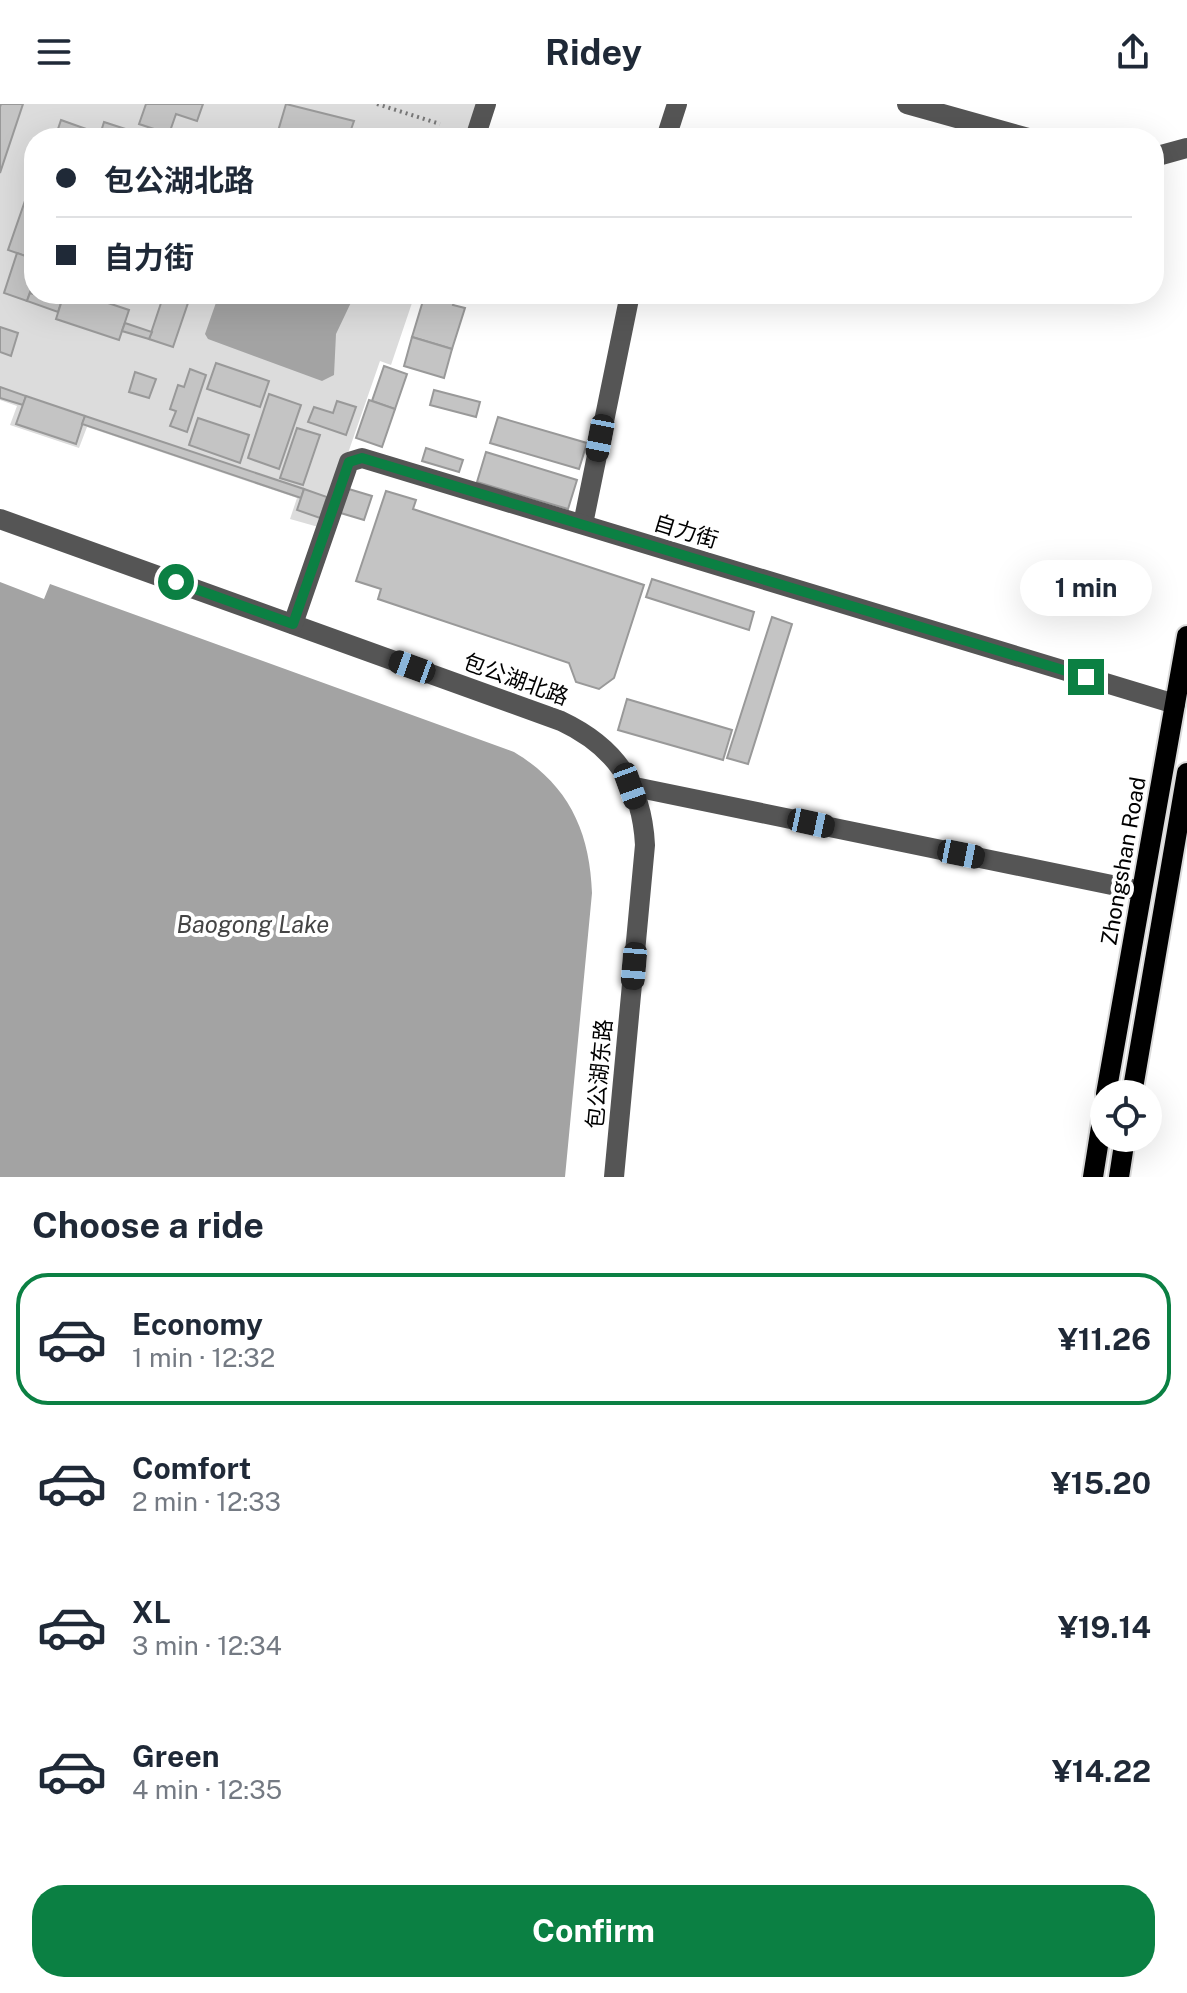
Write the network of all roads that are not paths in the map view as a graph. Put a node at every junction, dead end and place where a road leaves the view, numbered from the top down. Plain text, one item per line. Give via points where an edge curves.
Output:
1 (486, 104) edge
2 (677, 104) edge
3 (907, 104) edge
4 (478, 128) edge
5 (669, 128) edge
6 (992, 128) edge
7 (1187, 148) edge
8 (1164, 154) edge
9 (628, 304) edge
10 (0, 519) edge
11 (583, 524) junction
12 (293, 624) junction
13 (1187, 636) edge
14 (1175, 704) junction
15 (1187, 773) edge
16 (630, 786) junction
17 (1141, 891) junction
18 (1108, 1080) edge
19 (1134, 1080) edge
20 (1097, 1152) edge
21 (1123, 1152) edge
22 (614, 1177) edge
23 (1093, 1177) edge
24 (1119, 1177) edge

1 - 4 street
2 - 5 street
3 - 6 street
7 - 8 street
9 - 11 street
10 - 12 street, 包公湖北路
11 - 12 street, 自力街 via 356,457 349,462
11 - 14 street, 自力街
12 - 16 street, 包公湖北路 via 570,725 603,744
13 - 14 main road, Zhongshan Road
14 - 17 main road, Zhongshan Road
15 - 19 main road
16 - 17 street
16 - 22 street, 包公湖东路 via 645,845
17 - 18 main road, Zhongshan Road
20 - 23 main road
21 - 24 main road

